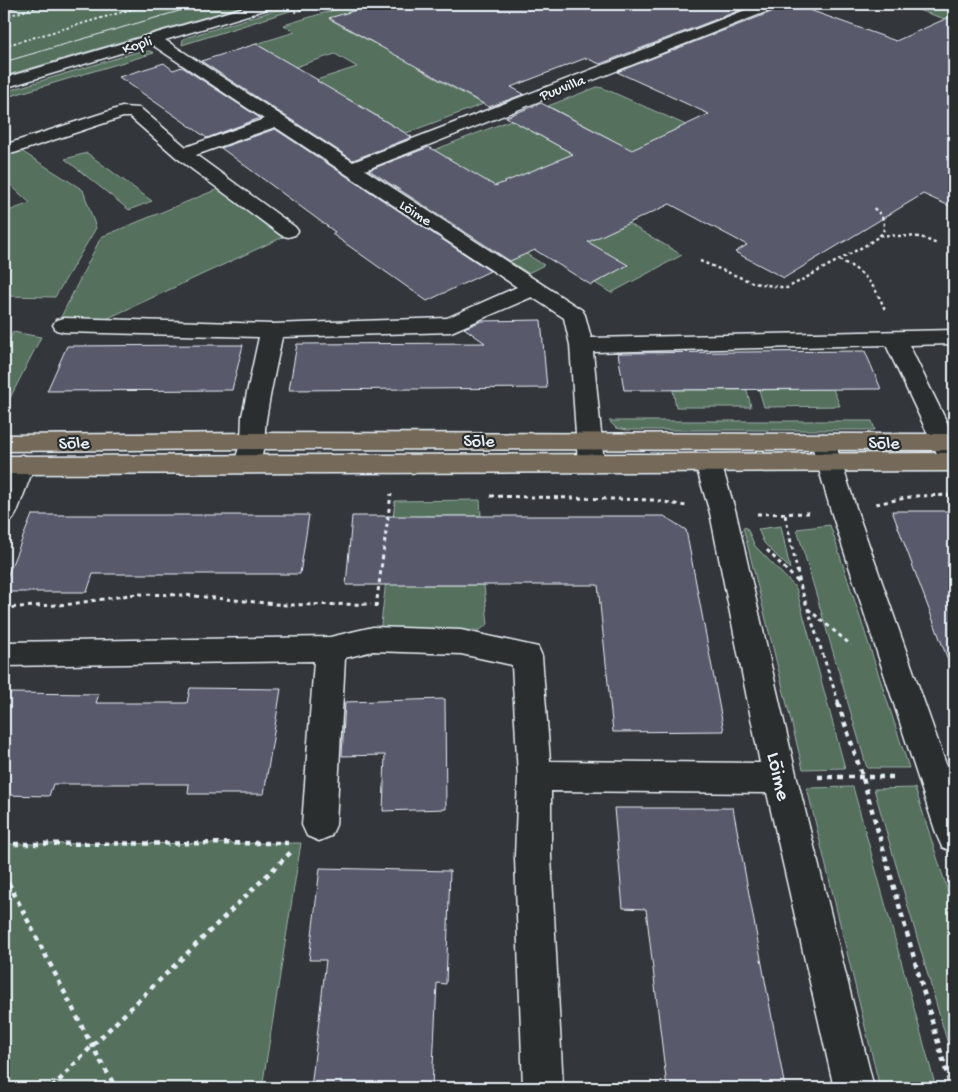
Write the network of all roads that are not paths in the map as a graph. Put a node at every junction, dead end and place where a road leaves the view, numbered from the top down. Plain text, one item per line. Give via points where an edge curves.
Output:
1 (269, 4) edge
2 (773, 4) edge
3 (153, 39) junction
4 (4, 83) edge
5 (277, 120) junction
6 (8, 149) dead end
7 (183, 154) junction
8 (352, 169) junction
9 (288, 231) dead end
10 (533, 288) junction
11 (64, 325) dead end
12 (272, 331) junction
13 (954, 337) edge
14 (894, 338) junction
15 (581, 345) junction
16 (4, 443) edge
17 (250, 452) junction
18 (591, 452) junction
19 (826, 452) junction
20 (952, 452) edge
21 (708, 463) junction
22 (13, 465) edge
23 (4, 512) edge
24 (330, 649) junction
25 (4, 654) edge
26 (535, 776) junction
27 (780, 778) junction
28 (945, 778) edge
29 (310, 834) road end
30 (954, 836) edge
31 (543, 1088) edge
32 (854, 1088) edge

1 - 3 street, Kopli
2 - 8 street, Puuvilla
3 - 4 street, Kopli
3 - 5 street, Lõime
5 - 7 street
5 - 8 street, Lõime
6 - 7 street via 122,112 134,112
7 - 9 street
8 - 10 street, Lõime
10 - 12 street via 451,325
10 - 15 street, Lõime via 574,315
11 - 12 street
12 - 17 street via 254,416
13 - 14 street
14 - 15 street
14 - 20 street
15 - 18 street, Lõime
16 - 17 main road, Sõle
17 - 18 main road, Sõle
17 - 22 main road, Sõle
18 - 19 main road, Sõle
18 - 21 main road, Sõle
19 - 20 main road, Sõle
19 - 21 main road, Sõle
19 - 28 street via 844,511
21 - 27 street, Lõime via 723,513
22 - 23 street
24 - 25 street
24 - 26 street via 372,639 461,642 526,656
24 - 29 street
26 - 27 street
26 - 31 street via 533,857
27 - 32 street, Lõime
28 - 30 street

